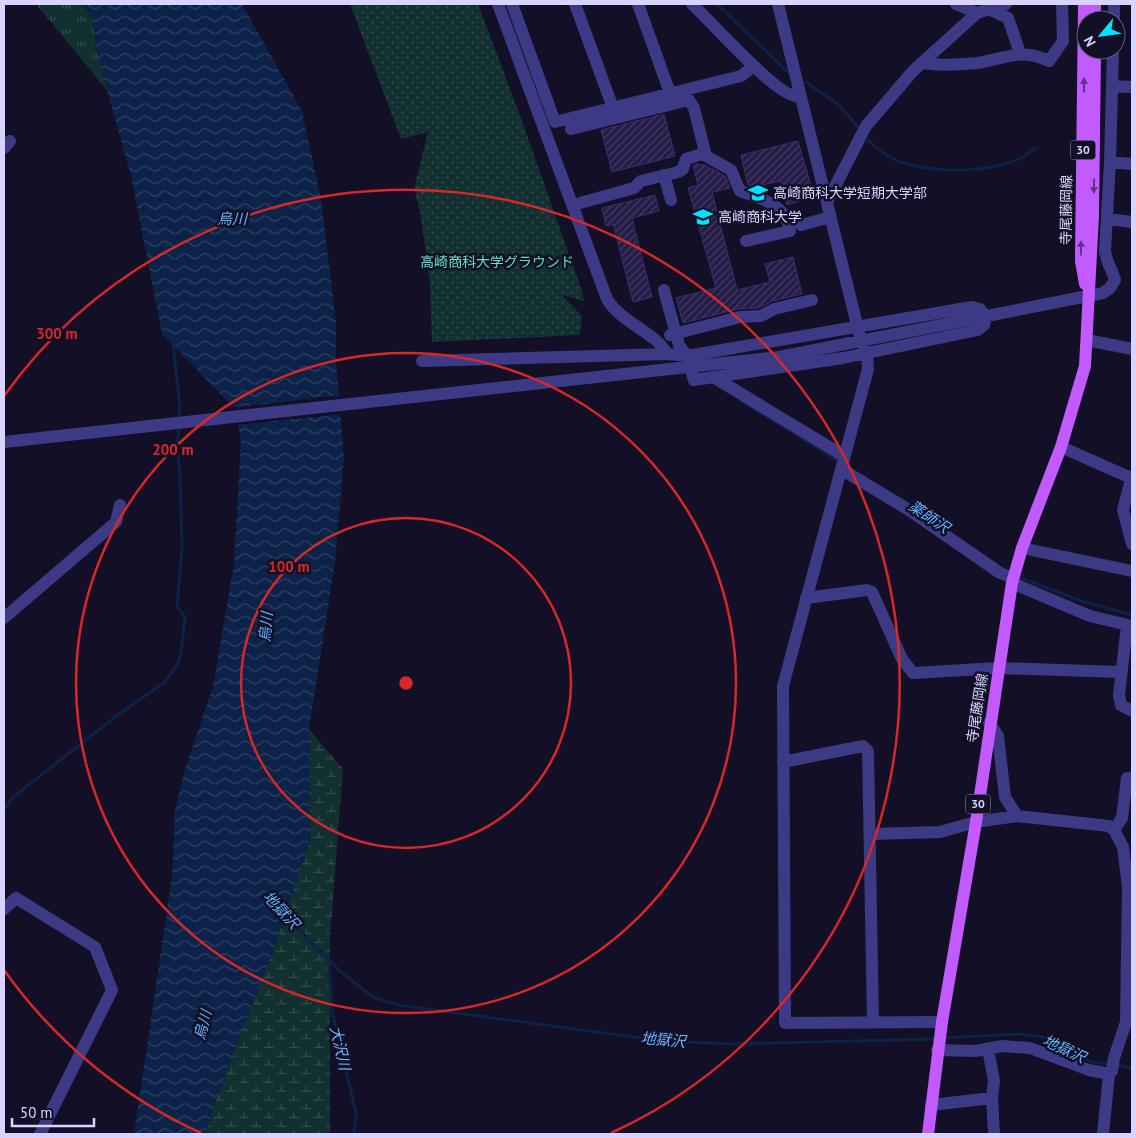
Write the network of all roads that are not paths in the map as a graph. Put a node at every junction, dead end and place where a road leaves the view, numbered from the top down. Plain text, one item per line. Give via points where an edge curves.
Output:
1 (498, 4) edge
2 (512, 4) edge
3 (575, 4) edge
4 (638, 4) edge
5 (692, 4) edge
6 (778, 4) edge
7 (956, 4) edge
8 (1006, 4) edge
9 (1062, 4) edge
10 (1084, 4) edge
11 (983, 11) junction
12 (1020, 53) junction
13 (1095, 60) edge
14 (1113, 60) edge
15 (922, 64) junction
16 (754, 66) junction
17 (1112, 86) junction
18 (1132, 87) edge
19 (670, 93) junction
20 (799, 96) junction
21 (613, 108) junction
22 (571, 129) dead end
23 (704, 153) junction
24 (1110, 162) junction
25 (1132, 164) edge
26 (664, 175) junction
27 (671, 200) dead end
28 (827, 202) junction
29 (580, 204) dead end
30 (831, 217) junction
31 (1108, 219) junction
32 (1132, 222) edge
33 (801, 226) dead end
34 (746, 241) dead end
35 (664, 290) dead end
36 (1087, 296) junction
37 (812, 300) dead end
38 (986, 317) junction
39 (858, 328) junction
40 (675, 338) junction
41 (1087, 340) junction
42 (864, 347) junction
43 (1132, 349) edge
44 (667, 354) junction
45 (422, 361) dead end
46 (689, 361) junction
47 (715, 378) junction
48 (4, 442) edge
49 (1061, 448) junction
50 (843, 462) junction
51 (1132, 478) edge
52 (120, 505) dead end
53 (1132, 544) edge
54 (1022, 548) junction
55 (1132, 568) edge
56 (1013, 581) junction
57 (806, 598) junction
58 (4, 618) edge
59 (1130, 626) edge
60 (998, 668) junction
61 (1120, 672) junction
62 (1132, 711) edge
63 (989, 723) junction
64 (783, 762) junction
65 (1132, 778) edge
66 (1017, 816) junction
67 (976, 822) junction
68 (1114, 830) junction
69 (871, 834) junction
70 (4, 909) edge
71 (873, 1022) junction
72 (941, 1026) junction
73 (938, 1048) junction
74 (988, 1049) junction
75 (1111, 1068) junction
76 (992, 1098) junction
77 (931, 1105) junction
78 (40, 1134) edge
79 (928, 1134) edge
80 (994, 1134) edge
81 (1103, 1134) edge

1 - 44 street via 607,299 616,312
2 - 21 street via 555,122
3 - 21 street
4 - 19 street
5 - 16 street
6 - 20 street
7 - 11 street
8 - 11 street
9 - 12 street via 1063,41 1049,61 1034,54
36 -> 10 main road, 寺尾藤岡線 / 30 via 1081,261
11 - 12 street via 1008,18
11 - 15 street
12 - 15 street via 961,64
13 -> 36 main road, 寺尾藤岡線 / 30 via 1093,216
14 - 17 street
15 - 28 street via 866,126
16 - 19 street via 742,76
16 - 20 street via 785,94
17 - 18 street
17 - 24 street
19 - 21 street
20 - 28 street
22 - 23 street via 689,100 694,108
23 - 26 street via 686,159 678,172
23 - 34 street via 709,159 732,170 740,191 769,200 786,219 790,231
24 - 25 street
24 - 31 street
26 - 27 street
26 - 29 street
28 - 30 street
30 - 33 street
30 - 39 street
31 - 32 street
31 - 36 street via 1106,261 1115,280 1103,293
35 - 40 street
36 - 38 street
36 - 41 main road, 寺尾藤岡線 / 30
37 - 40 street via 774,309 761,316 740,317
38 - 39 street via 980,309 972,307
38 - 42 street
39 - 42 street
39 - 46 street
40 - 46 street
41 - 43 street
41 - 49 main road, 寺尾藤岡線 / 30 via 1081,385
42 - 46 street via 779,357
42 - 47 street
42 - 50 street via 868,369
44 - 45 street
44 - 46 street
46 - 47 street via 694,380
46 - 48 street via 452,393
47 - 50 street
49 - 51 street
49 - 54 main road, 寺尾藤岡線 / 30
50 - 56 street
50 - 57 street
51 - 53 street via 1123,510
52 - 58 street via 116,522
54 - 55 street
54 - 56 main road, 寺尾藤岡線 / 30
56 - 59 street via 1090,616
56 - 60 main road, 寺尾藤岡線 / 30
57 - 60 street via 867,590 875,595 902,658 913,673
57 - 64 street via 783,686
59 - 61 street
60 - 61 street
60 - 63 main road, 寺尾藤岡線 / 30
61 - 62 street via 1121,705
63 - 66 street via 998,736 1005,797
63 - 67 main road, 寺尾藤岡線 / 30
64 - 69 street via 863,746 868,751
64 - 71 street via 784,1023
65 - 68 street via 1127,778 1122,818
66 - 67 street
66 - 68 street via 1109,826
67 - 69 street via 940,832
67 - 72 main road, 寺尾藤岡線 / 30
68 - 75 street via 1123,847 1128,887 1126,1022
69 - 71 street
70 - 78 street via 16,898 95,947 112,990
71 - 72 street
72 - 73 main road, 寺尾藤岡線 / 30
73 - 74 street
73 - 77 main road, 寺尾藤岡線 / 30
74 - 75 street via 1002,1046 1030,1048 1089,1070
74 - 76 street via 994,1081
75 - 81 street
76 - 77 street
76 - 80 street
77 - 79 main road, 寺尾藤岡線 / 30

